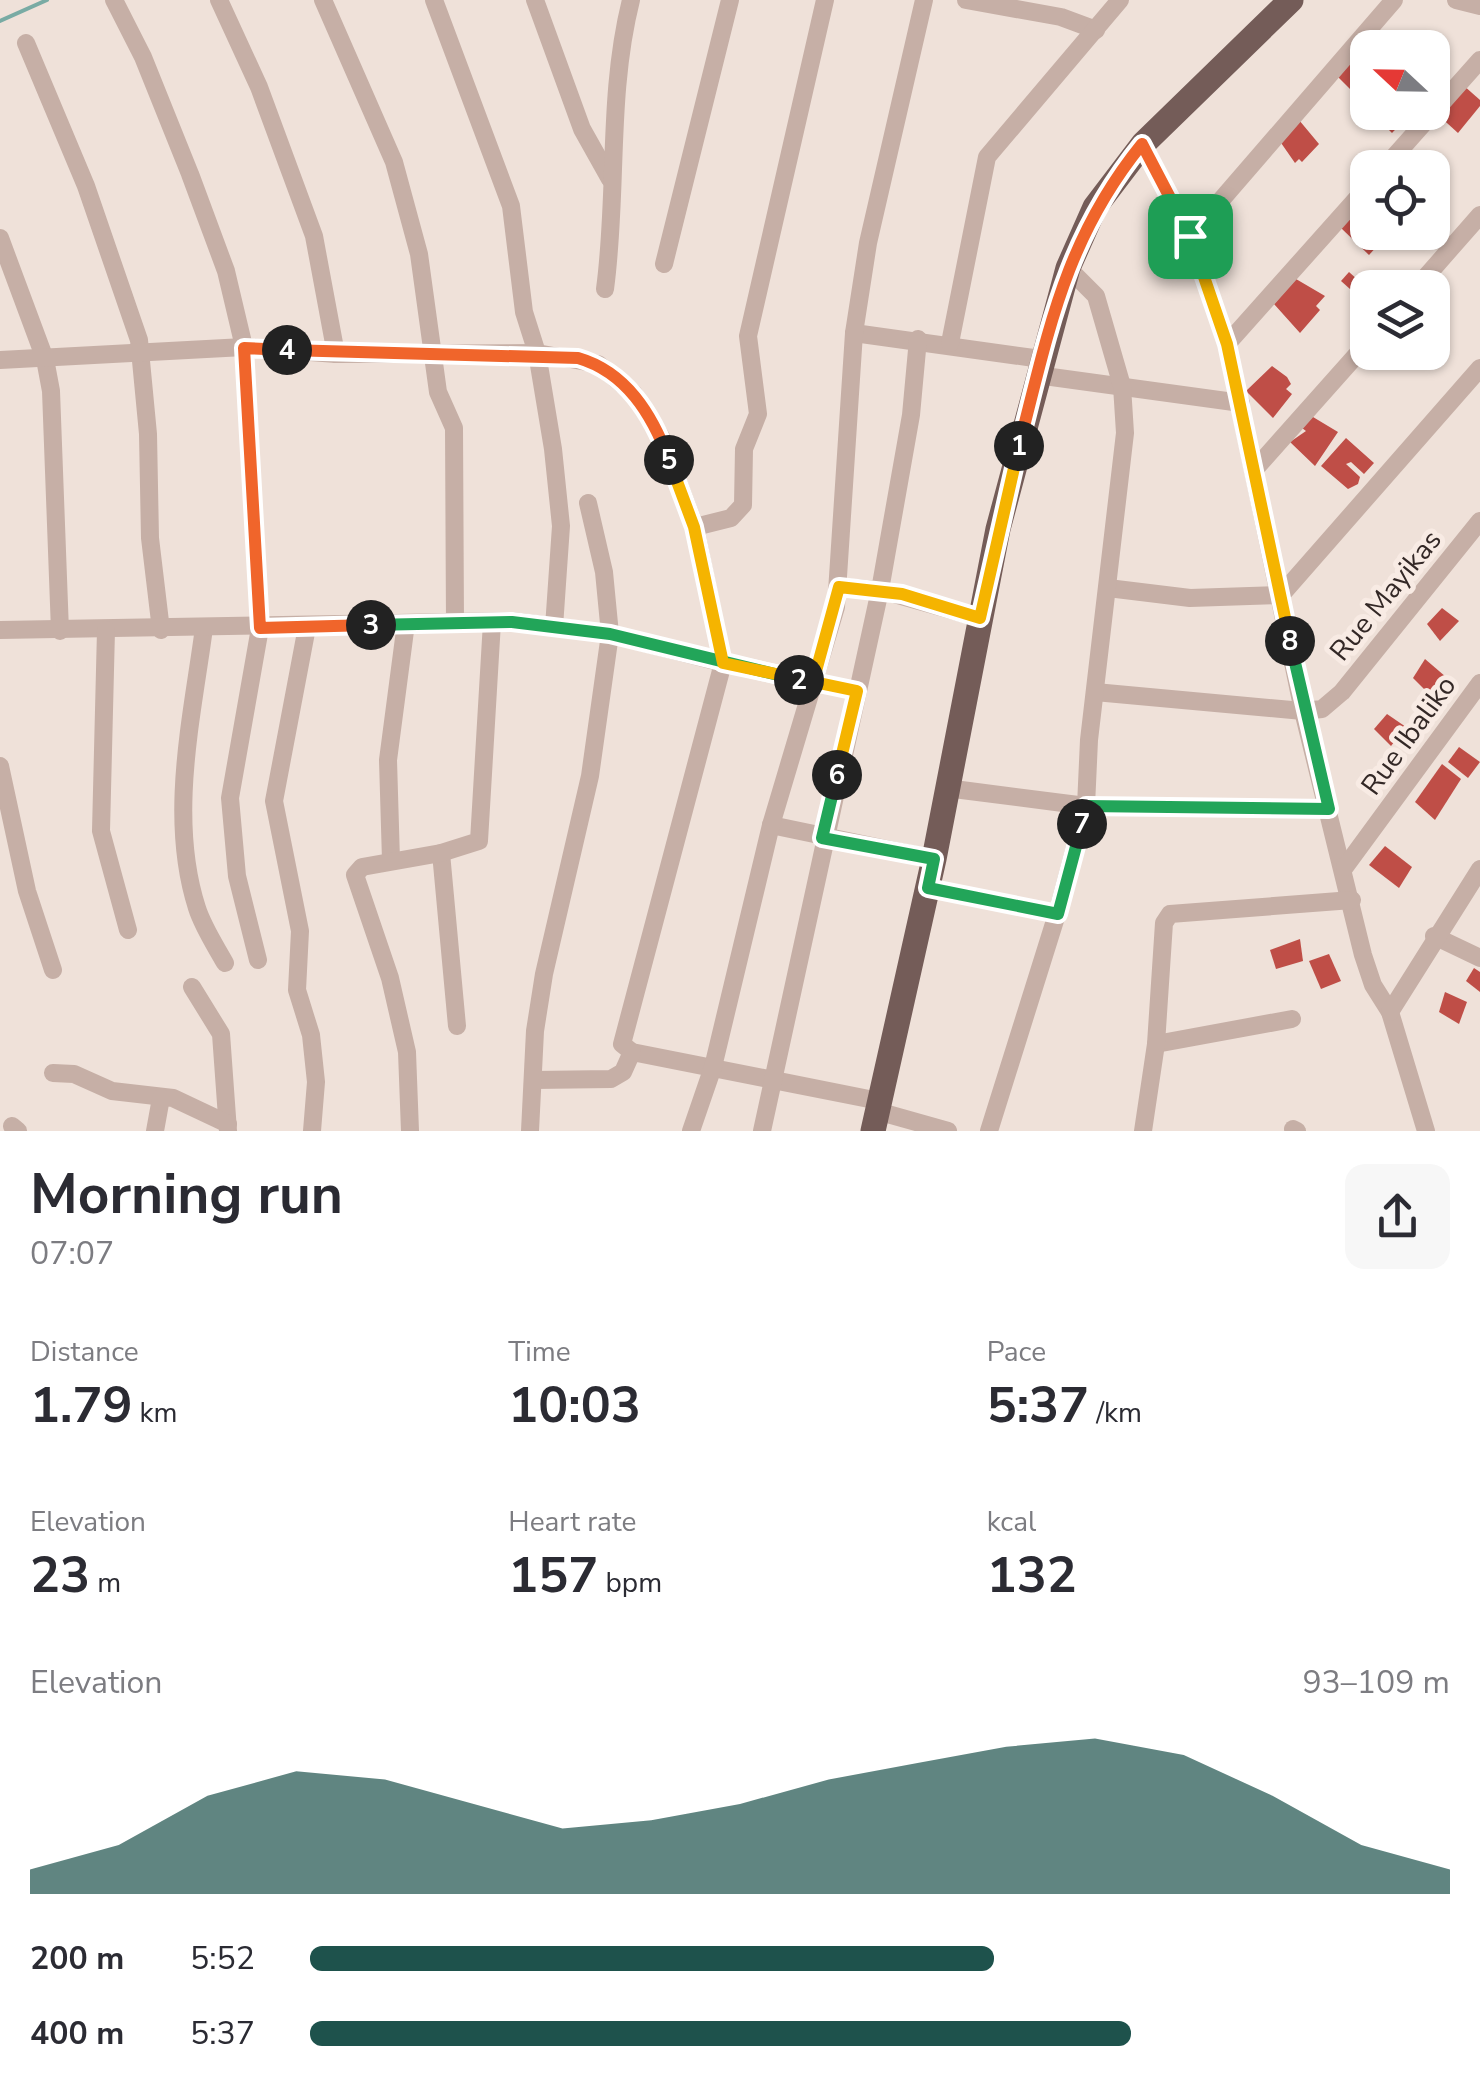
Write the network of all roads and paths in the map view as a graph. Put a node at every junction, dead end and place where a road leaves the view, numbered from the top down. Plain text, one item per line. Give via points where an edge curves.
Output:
1 (114, 0) edge
2 (220, 0) edge
3 (323, 0) edge
4 (434, 0) edge
5 (535, 0) edge
6 (631, 0) edge
7 (730, 0) edge
8 (825, 0) edge
9 (924, 0) edge
10 (966, 0) edge
11 (1120, 0) edge
12 (1290, 0) edge
13 (1394, 0) edge
14 (1456, 0) edge
15 (1480, 6) edge
16 (1096, 30) junction
17 (26, 44) dead end
18 (1479, 63) edge
19 (1142, 144) junction
20 (1400, 150) edge
21 (611, 180) junction
22 (1350, 206) edge
23 (1480, 216) edge
24 (1190, 236) junction
25 (0, 238) edge
26 (664, 264) dead end
27 (1068, 268) junction
28 (1432, 270) edge
29 (604, 289) dead end
30 (854, 332) junction
31 (918, 339) junction
32 (950, 343) junction
33 (1227, 344) junction
34 (244, 348) junction
35 (141, 352) junction
36 (336, 354) junction
37 (536, 354) junction
38 (434, 355) junction
39 (45, 359) junction
40 (0, 360) edge
41 (1350, 362) edge
42 (1039, 367) junction
43 (1480, 368) edge
44 (1122, 386) junction
45 (1241, 403) junction
46 (1255, 468) junction
47 (588, 503) dead end
48 (1480, 521) edge
49 (694, 527) junction
50 (839, 587) junction
51 (1108, 588) junction
52 (880, 590) junction
53 (1282, 595) junction
54 (980, 618) junction
55 (455, 622) junction
56 (492, 622) junction
57 (406, 623) junction
58 (554, 627) junction
59 (204, 628) junction
60 (260, 628) junction
61 (307, 628) junction
62 (0, 630) edge
63 (106, 630) junction
64 (162, 630) junction
65 (60, 631) junction
66 (610, 634) junction
67 (723, 663) junction
68 (813, 682) junction
69 (1480, 683) edge
70 (857, 691) junction
71 (1094, 692) junction
72 (1303, 711) junction
73 (0, 766) edge
74 (946, 788) junction
75 (1086, 806) junction
76 (1329, 809) junction
77 (771, 825) junction
78 (822, 838) junction
79 (441, 853) junction
80 (934, 859) junction
81 (391, 860) junction
82 (1344, 868) junction
83 (1480, 869) edge
84 (928, 888) junction
85 (1352, 900) junction
86 (1058, 914) junction
87 (128, 930) dead end
88 (1434, 936) junction
89 (1480, 958) edge
90 (258, 960) dead end
91 (224, 963) dead end
92 (53, 970) dead end
93 (192, 986) dead end
94 (1390, 1012) junction
95 (1292, 1019) dead end
96 (458, 1026) dead end
97 (1156, 1044) junction
98 (632, 1052) junction
99 (713, 1068) junction
100 (52, 1073) dead end
101 (534, 1080) junction
102 (772, 1081) junction
103 (161, 1098) junction
104 (876, 1114) edge
105 (228, 1128) edge
106 (155, 1131) edge
107 (312, 1131) edge
108 (410, 1131) edge
109 (530, 1131) edge
110 (691, 1131) edge
111 (762, 1131) edge
112 (948, 1131) edge
113 (989, 1131) edge
114 (1143, 1131) edge
115 (1426, 1131) edge

1 - 34 street via 190,174 226,272
2 - 36 street via 314,236
3 - 38 street via 394,162
4 - 37 street via 511,206
5 - 21 street via 582,129
6 - 21 street
7 - 26 street
8 - 49 street via 748,336 758,414 744,449 743,506 731,518
9 - 30 street
10 - 16 street
11 - 16 street
12 - 19 main road
13 - 24 street
14 - 15 street
16 - 32 street via 986,157
17 - 35 street via 86,186
18 - 20 street
19 - 24 street
19 - 27 main road via 1095,208
21 - 29 street via 615,213
22 - 33 street
23 - 28 street
24 - 33 street
25 - 39 street
27 - 42 main road
27 - 44 street via 1094,289
30 - 31 street
30 - 50 street
31 - 32 street
31 - 52 street
32 - 42 street
33 - 45 street
34 - 35 street
34 - 36 street
34 - 60 street
35 - 39 street
35 - 64 street via 150,538
36 - 38 street
37 - 38 street
37 - 49 street via 598,364 634,394 661,437
37 - 58 street via 561,526
38 - 55 street via 440,399 454,428
39 - 40 street
39 - 65 street
41 - 46 street
42 - 44 street
42 - 54 main road
43 - 53 street
44 - 45 street
44 - 51 street via 1127,414
45 - 46 street
46 - 53 street
47 - 66 street
48 - 72 street, Rue Mayikas via 1333,703
49 - 67 street
50 - 52 street
50 - 68 street
51 - 53 street via 1190,598
51 - 71 street
52 - 54 street
52 - 70 street
53 - 72 street
54 - 74 main road
55 - 56 street
55 - 57 street
56 - 58 street
56 - 79 street via 481,836 475,845
57 - 61 street
57 - 81 street via 388,760
58 - 66 street
59 - 60 street
59 - 64 street
59 - 91 street via 184,784 186,856 197,910
60 - 61 street
60 - 90 street via 230,798 238,876
61 - 107 street via 274,800 300,931 296,974 316,1082
62 - 65 street
63 - 64 street
63 - 65 street
63 - 87 street via 101,831
66 - 67 street
66 - 101 street via 590,776 544,974
67 - 68 street
67 - 98 street via 621,1033
68 - 70 street
68 - 77 street
69 - 82 street, Rue Ibaliko
70 - 78 street
71 - 72 street
71 - 75 street
72 - 76 street
73 - 92 street via 27,891
74 - 75 street
74 - 80 main road
75 - 76 street
75 - 86 street
76 - 82 street
77 - 78 street
77 - 99 street
78 - 80 street
78 - 102 street
79 - 81 street
79 - 96 street
80 - 84 main road
81 - 108 street via 362,867 354,880 390,978 407,1052
82 - 85 street
83 - 88 street
84 - 86 street
84 - 104 main road
85 - 94 street via 1373,985
85 - 97 street via 1170,914 1164,922
86 - 113 street
88 - 89 street
88 - 94 street
93 - 105 street via 222,1034
94 - 115 street
95 - 97 street
97 - 114 street
98 - 99 street
98 - 101 street via 624,1072 612,1078
99 - 102 street
99 - 110 street
100 - 103 street
101 - 109 street
102 - 104 street
102 - 111 street
103 - 105 street
103 - 106 street
104 - 112 street

